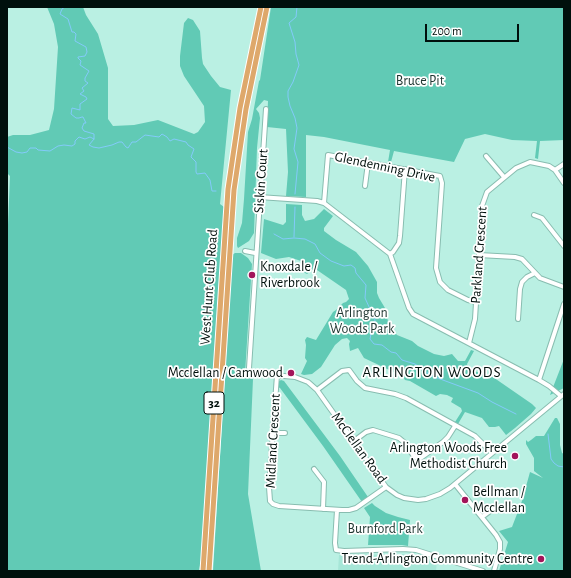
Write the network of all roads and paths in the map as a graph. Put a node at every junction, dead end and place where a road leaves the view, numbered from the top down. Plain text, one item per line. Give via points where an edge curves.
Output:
1 (261, 7) edge
2 (267, 7) edge
3 (266, 109) dead end
4 (486, 156) dead end
5 (368, 163) junction
6 (564, 164) edge
7 (405, 169) junction
8 (555, 170) junction
9 (504, 177) junction
10 (564, 183) edge
11 (365, 186) dead end
12 (259, 197) junction
13 (324, 203) junction
14 (534, 215) dead end
15 (564, 246) edge
16 (246, 252) dead end
17 (255, 253) junction
18 (390, 254) junction
19 (479, 255) junction
20 (534, 273) junction
21 (564, 287) edge
22 (476, 302) junction
23 (564, 304) edge
24 (518, 319) dead end
25 (469, 343) junction
26 (249, 371) joint
27 (277, 375) junction
28 (539, 380) junction
29 (317, 390) junction
30 (563, 395) edge
31 (455, 426) junction
32 (273, 433) junction
33 (285, 433) dead end
34 (354, 441) junction
35 (492, 453) junction
36 (314, 469) dead end
37 (455, 484) junction
38 (386, 486) junction
39 (497, 506) dead end
40 (323, 509) junction
41 (337, 510) junction
42 (482, 517) junction
43 (203, 571) edge
44 (209, 571) edge
45 (483, 571) edge
46 (494, 571) edge

1 - 43 main road, West Hunt Club Road / 32 via 240,108 228,189
2 - 44 main road, West Hunt Club Road / 32 via 246,109 234,190
3 - 12 street, Siskin Court
4 - 9 street
5 - 7 street, Glendenning Drive
5 - 11 street
5 - 13 street, Glendenning Drive via 328,155
6 - 8 street
7 - 18 street via 399,243
7 - 22 street, Glendenning Drive via 440,176 442,183 436,268 440,282 448,290
8 - 9 street, Parkland Crescent via 530,162 519,165
8 - 10 street
9 - 19 street, Parkland Crescent via 484,198
12 - 13 street
12 - 17 street, Siskin Court
13 - 18 street
14 - 15 street via 542,218
16 - 17 street
17 - 26 street, Siskin Court
18 - 25 street via 413,314
19 - 20 street via 522,259
19 - 22 street, Parkland Crescent
20 - 21 street
20 - 24 street via 522,282
22 - 25 street, Parkland Crescent
23 - 28 street
25 - 28 street
26 - 27 street, McClellan Road via 254,374
27 - 29 street, McClellan Road via 302,379
27 - 32 street, Midland Crescent
28 - 30 street
29 - 31 street via 342,371 349,370 365,388 406,398
29 - 34 street, McClellan Road
30 - 35 street, McClellan Road
31 - 34 street via 443,442 419,459 399,438 373,430
31 - 35 street via 475,436
32 - 33 street
32 - 40 street, Midland Crescent via 270,501 279,506
34 - 38 street, McClellan Road
35 - 37 street, McClellan Road
36 - 40 street via 324,482
37 - 38 street, McClellan Road via 440,494 418,500 404,498
37 - 42 street
38 - 41 street, Midland Crescent via 356,508
39 - 42 street
40 - 41 street, Midland Crescent
41 - 45 street via 336,550 416,550
42 - 46 street via 500,542

